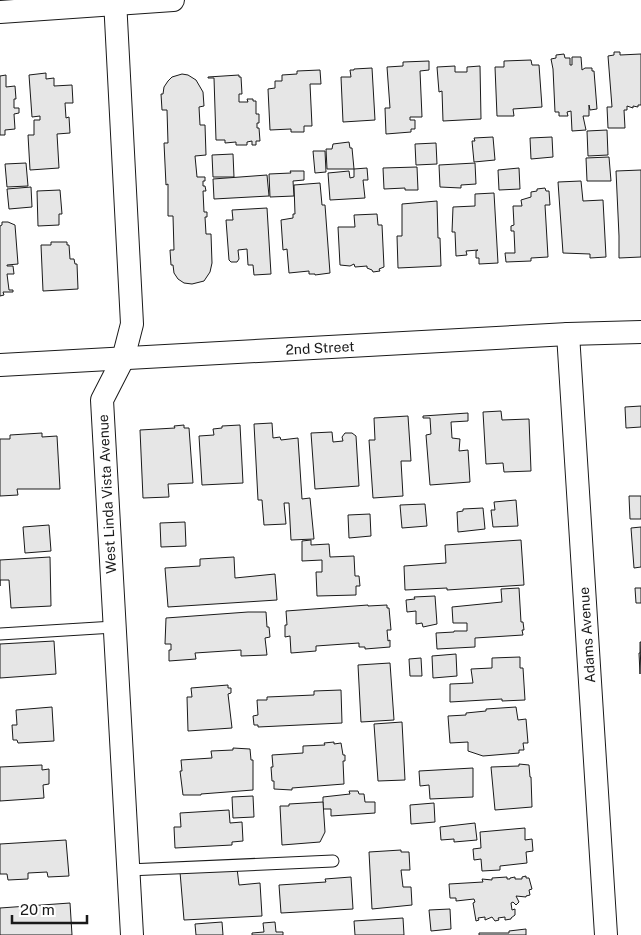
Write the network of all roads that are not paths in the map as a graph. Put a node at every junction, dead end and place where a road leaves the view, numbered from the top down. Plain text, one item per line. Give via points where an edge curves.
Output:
1 (173, 0) edge
2 (115, 2) edge
3 (0, 12) edge
4 (641, 332) edge
5 (568, 334) junction
6 (123, 359) junction
7 (0, 365) edge
8 (114, 627) junction
9 (0, 634) edge
10 (333, 861) dead end
11 (128, 870) junction
12 (132, 935) edge
13 (606, 935) edge

1 - 2 street
2 - 3 street
2 - 6 street, West Linda Vista Avenue via 132,324
4 - 5 street, 2nd Street
5 - 6 street, 2nd Street
5 - 13 street, Adams Avenue
6 - 7 street, 2nd Street
6 - 8 street, West Linda Vista Avenue via 102,400
8 - 9 lane
8 - 11 street, West Linda Vista Avenue
10 - 11 lane
11 - 12 street, West Linda Vista Avenue

